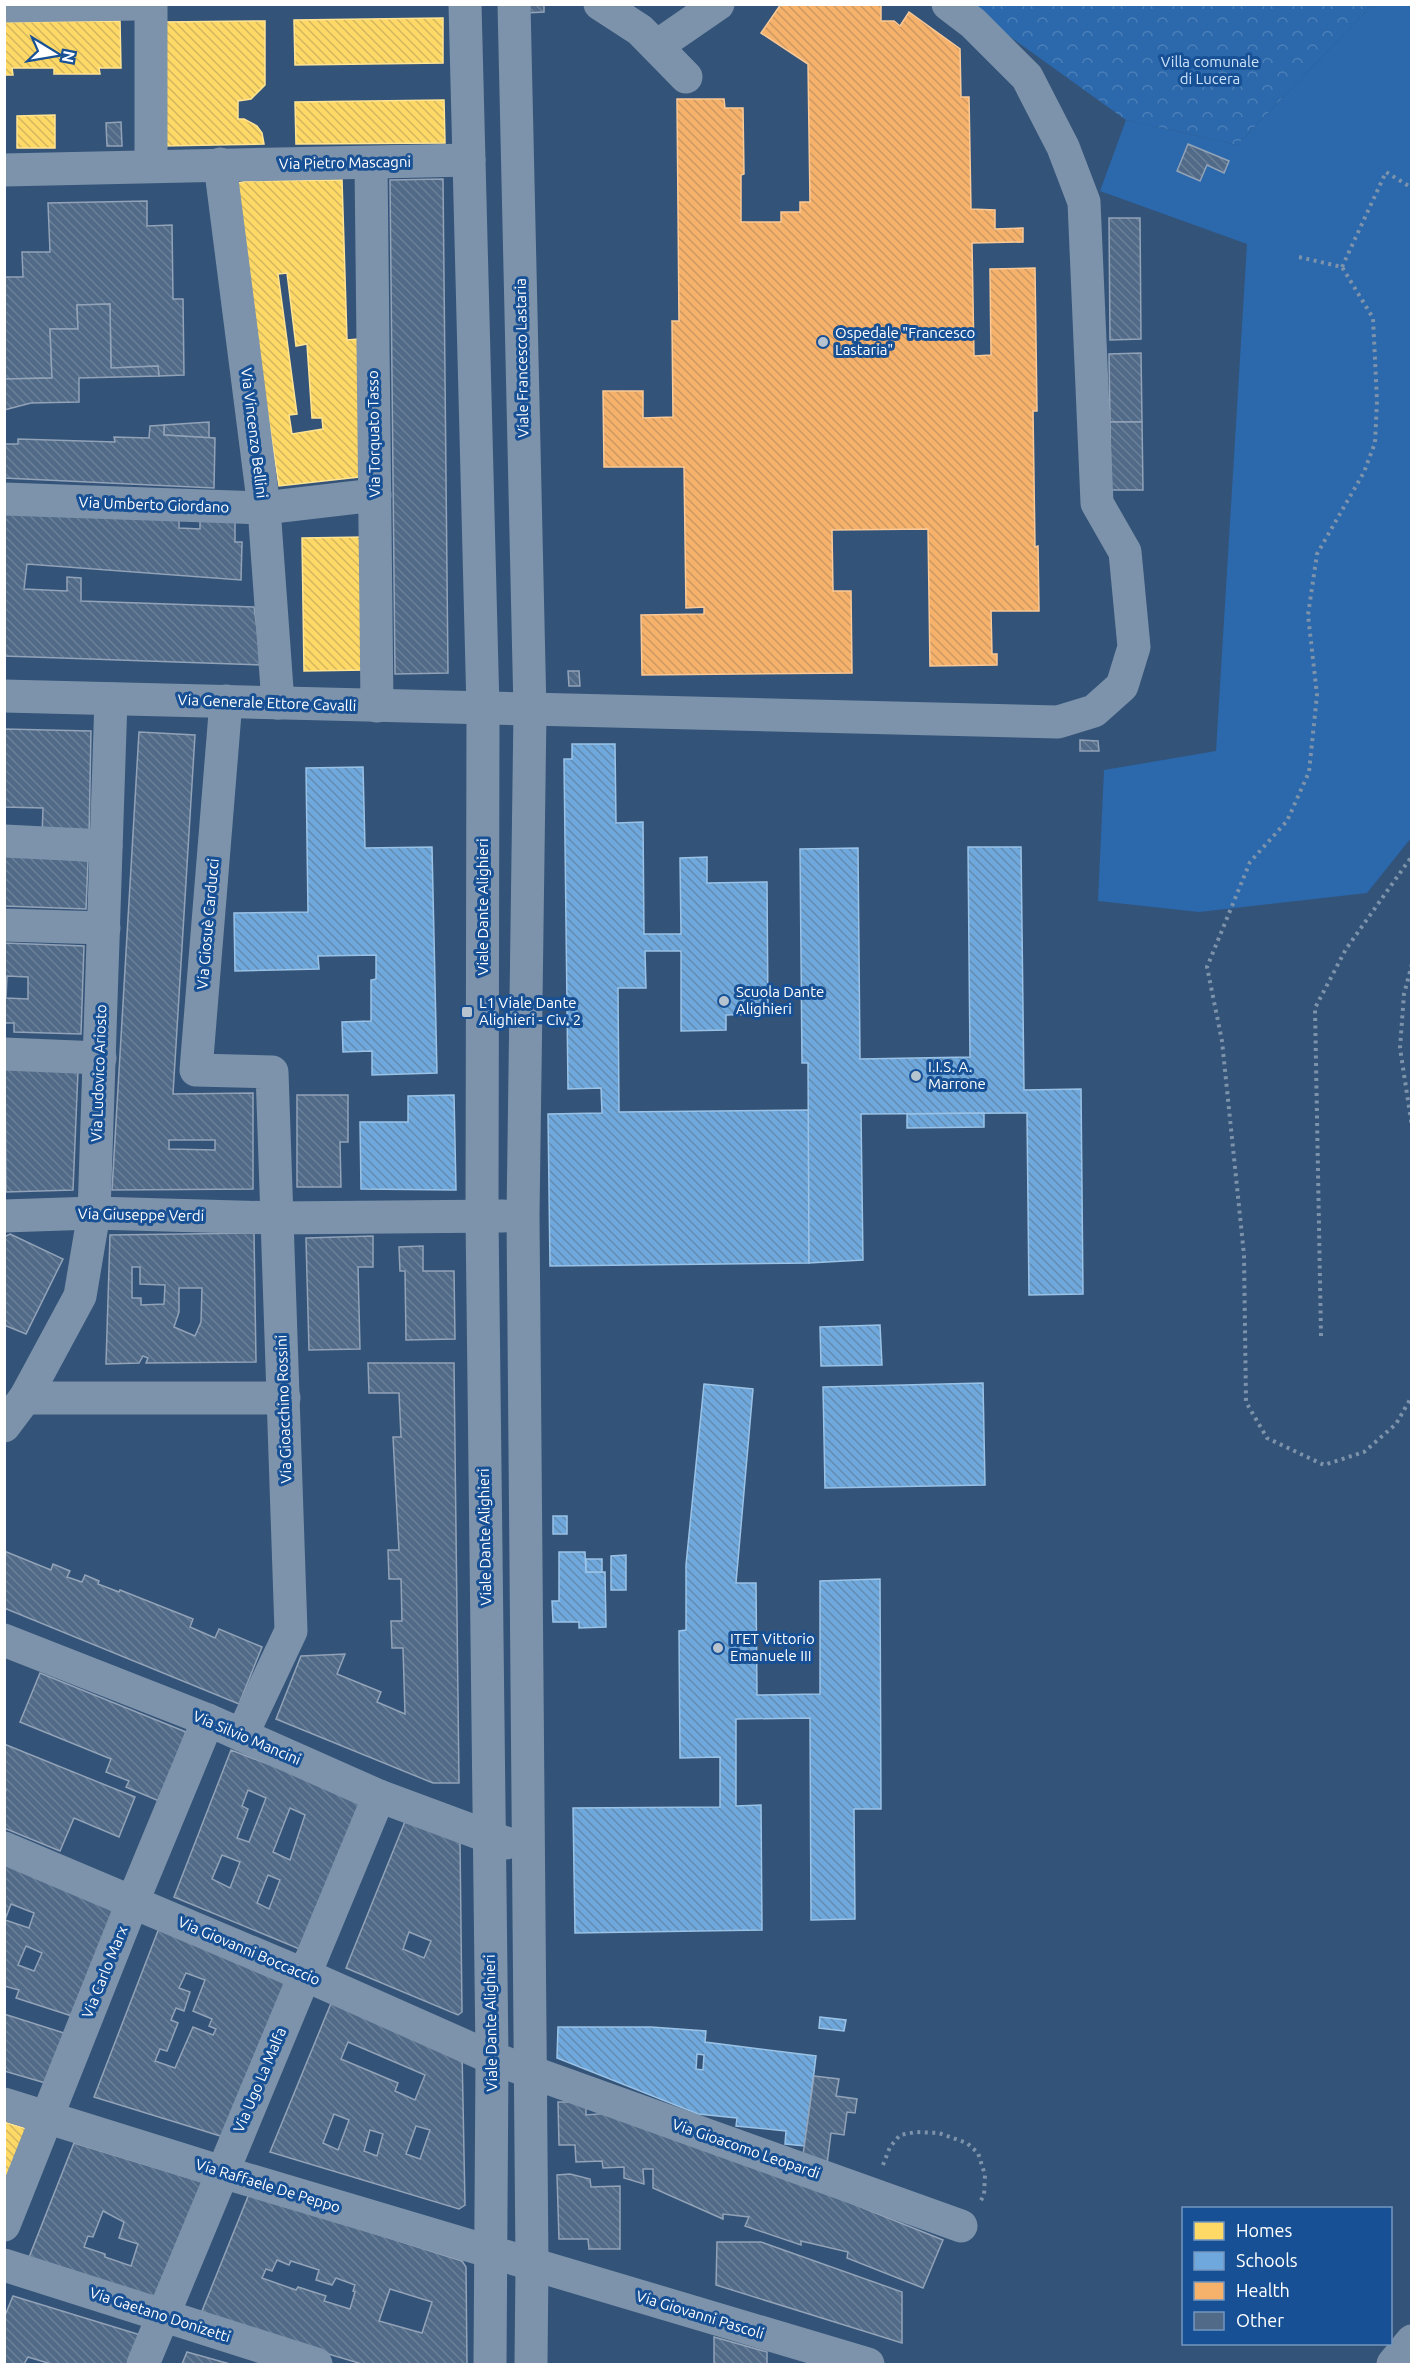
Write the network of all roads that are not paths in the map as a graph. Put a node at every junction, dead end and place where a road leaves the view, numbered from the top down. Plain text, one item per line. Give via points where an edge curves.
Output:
1 (138, 4) edge
2 (151, 4) edge
3 (465, 4) edge
4 (514, 4) edge
5 (600, 4) edge
6 (718, 4) edge
7 (948, 4) edge
8 (4, 6) edge
9 (657, 46) junction
10 (686, 76) dead end
11 (469, 160) junction
12 (371, 163) junction
13 (220, 164) junction
14 (151, 166) junction
15 (4, 170) edge
16 (375, 495) junction
17 (4, 499) edge
18 (264, 508) junction
19 (4, 696) edge
20 (111, 699) junction
21 (226, 701) junction
22 (278, 703) junction
23 (377, 706) junction
24 (483, 709) junction
25 (530, 711) junction
26 (4, 841) edge
27 (106, 846) junction
28 (4, 925) edge
29 (104, 928) junction
30 (4, 1054) edge
31 (100, 1058) junction
32 (272, 1072) joint
33 (94, 1213) junction
34 (4, 1216) edge
35 (482, 1216) junction
36 (523, 1216) junction
37 (277, 1218) junction
38 (25, 1398) junction
39 (284, 1398) junction
40 (4, 1426) edge
41 (4, 1640) edge
42 (208, 1720) junction
43 (242, 1735) junction
44 (379, 1796) junction
45 (488, 1837) junction
46 (4, 1848) edge
47 (528, 1850) junction
48 (133, 1901) junction
49 (305, 1975) junction
50 (492, 2058) junction
51 (530, 2073) junction
52 (4, 2104) edge
53 (47, 2117) junction
54 (222, 2172) junction
55 (4, 2225) edge
56 (961, 2226) road end
57 (491, 2253) junction
58 (4, 2265) edge
59 (532, 2265) junction
60 (163, 2316) junction
61 (1412, 2342) edge
62 (143, 2364) edge
63 (316, 2364) edge
64 (490, 2364) edge
65 (531, 2364) edge
66 (868, 2364) edge
67 (1392, 2364) edge

1 - 8 street
2 - 14 street
3 - 11 street
4 - 25 street, Viale Francesco Lastaria
5 - 9 street
6 - 9 street
7 - 25 street, Via Generale Ettore Cavalli via 974,23 1027,77 1064,147 1084,202 1097,503 1125,552 1131,603 1134,647 1122,686 1094,711 1058,722
9 - 10 street
11 - 12 street, Via Pietro Mascagni
11 - 24 street
12 - 13 street, Via Pietro Mascagni
12 - 16 street, Via Torquato Tasso
13 - 14 street, Via Pietro Mascagni
13 - 18 street, Via Vincenzo Bellini
14 - 15 street, Via Pietro Mascagni
16 - 18 street, Via Umberto Giordano
16 - 23 street, Via Torquato Tasso
17 - 18 street, Via Umberto Giordano
18 - 22 street, Via Vincenzo Bellini
19 - 20 street, Via Generale Ettore Cavalli
20 - 21 street, Via Generale Ettore Cavalli
20 - 27 street, Via Ludovico Ariosto
21 - 22 street, Via Generale Ettore Cavalli
21 - 32 street, Via Giosuè Carducci via 196,1070
22 - 23 street, Via Generale Ettore Cavalli
23 - 24 street, Via Generale Ettore Cavalli
24 - 25 street, Via Generale Ettore Cavalli
24 - 35 street, Viale Dante Alighieri
25 - 36 street
26 - 27 street
27 - 29 street, Via Ludovico Ariosto
28 - 29 street
29 - 31 street, Via Ludovico Ariosto
30 - 31 street
31 - 33 street, Via Ludovico Ariosto
32 - 37 street, Via Gioacchino Rossini
33 - 34 street, Via Giuseppe Verdi
33 - 37 street, Via Giuseppe Verdi
33 - 38 street, Via Ludovico Ariosto via 80,1296
35 - 36 street, Via Giuseppe Verdi
35 - 37 street, Via Giuseppe Verdi
35 - 45 street, Viale Dante Alighieri
36 - 47 street
37 - 39 street, Via Gioacchino Rossini
38 - 39 street
38 - 40 street, Via Ludovico Ariosto
39 - 43 street, Via Gioacchino Rossini via 291,1631
41 - 42 street, Via Silvio Mancini
42 - 43 street, Via Silvio Mancini
42 - 48 street, Via Carlo Marx
43 - 44 street, Via Silvio Mancini
44 - 45 street, Via Silvio Mancini
44 - 49 street, Via Ugo La Malfa
45 - 47 street, Via Silvio Mancini
45 - 50 street, Viale Dante Alighieri
46 - 48 street, Via Giovanni Boccaccio
47 - 51 street
48 - 49 street, Via Giovanni Boccaccio
48 - 53 street, Via Carlo Marx
49 - 50 street, Via Giovanni Boccaccio
49 - 54 street, Via Ugo La Malfa
50 - 51 street, Via Giovanni Boccaccio
50 - 57 street, Viale Dante Alighieri
51 - 56 street, Via Gioacomo Leopardi
51 - 59 street
52 - 53 street, Via Raffaele De Peppo
53 - 54 street, Via Raffaele De Peppo
53 - 55 street, Via Carlo Marx
54 - 57 street, Via Raffaele De Peppo
54 - 60 street, Via Ugo La Malfa
57 - 59 street, Via Raffaele De Peppo
57 - 64 street, Viale Dante Alighieri
58 - 60 street, Via Gaetano Donizetti
59 - 65 street
59 - 66 street, Via Giovanni Pascoli
60 - 62 street, Via Ugo La Malfa
60 - 63 street, Via Gaetano Donizetti
61 - 67 main road

